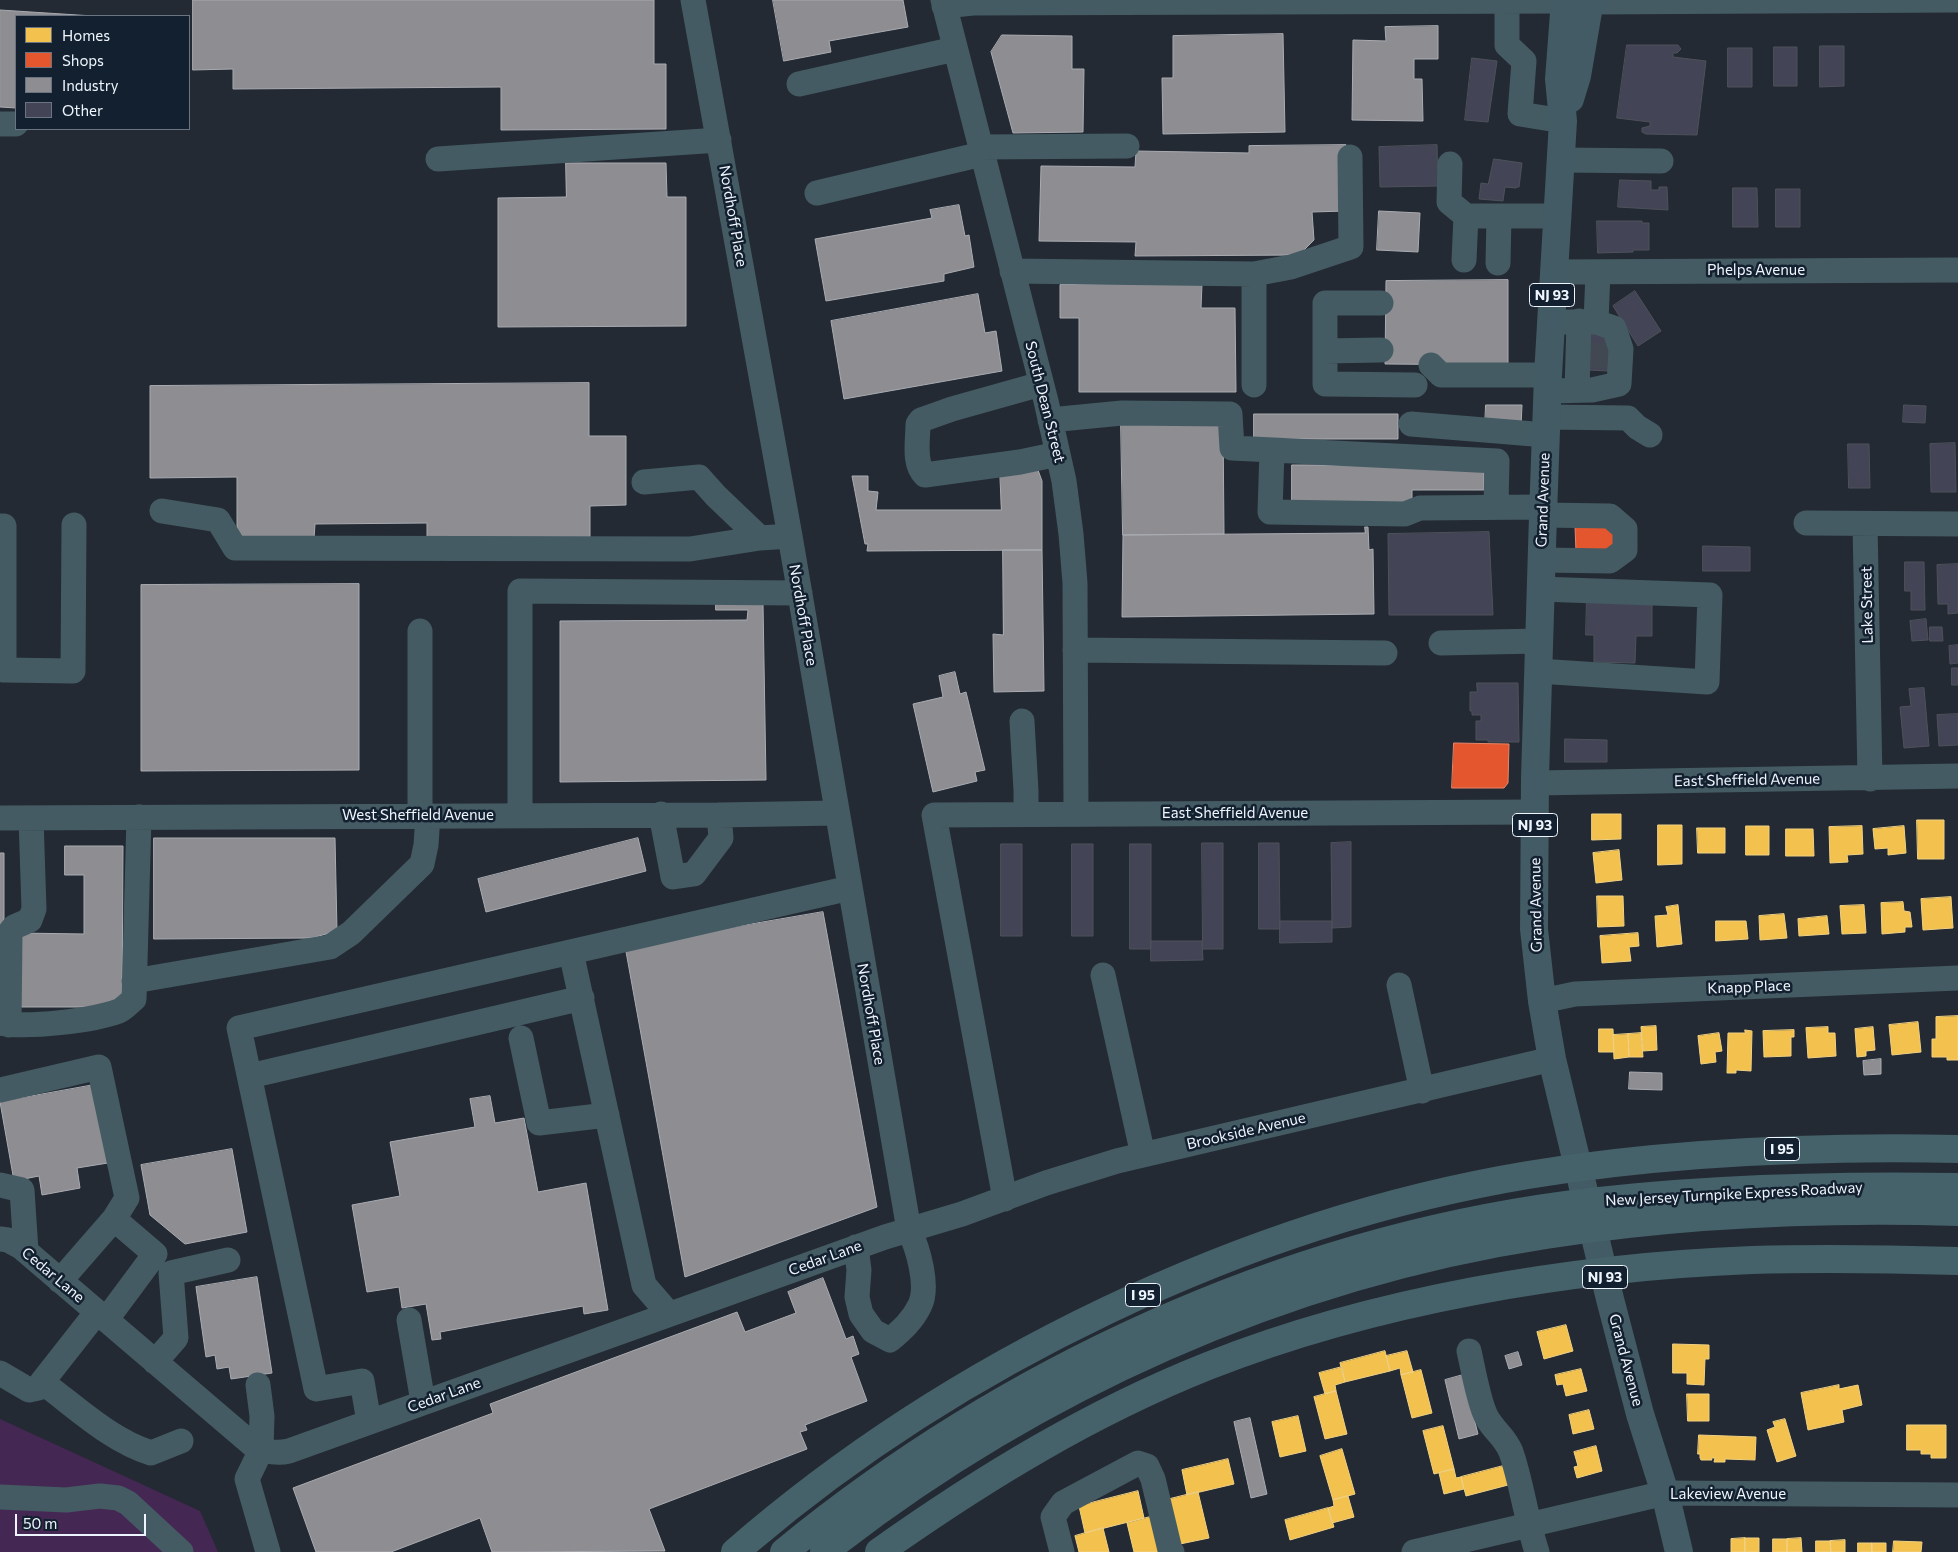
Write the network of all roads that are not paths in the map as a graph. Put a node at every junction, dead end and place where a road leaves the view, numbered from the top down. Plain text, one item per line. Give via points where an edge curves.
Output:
1 (693, 0) edge
2 (1958, 0) edge
3 (1578, 1) edge
4 (1507, 2) junction
5 (944, 3) edge
6 (955, 49) junction
7 (798, 84) dead end
8 (1563, 122) junction
9 (0, 124) edge
10 (15, 124) edge
11 (719, 140) junction
12 (1127, 146) dead end
13 (981, 150) junction
14 (1350, 157) dead end
15 (438, 159) dead end
16 (1561, 160) junction
17 (1661, 161) dead end
18 (1450, 164) dead end
19 (817, 193) dead end
20 (1466, 216) junction
21 (1500, 216) junction
22 (1557, 216) junction
23 (1464, 260) dead end
24 (1498, 263) dead end
25 (1958, 270) edge
26 (1012, 271) junction
27 (1553, 272) junction
28 (1598, 272) junction
29 (1254, 274) junction
30 (1381, 303) dead end
31 (1550, 322) junction
32 (1588, 322) junction
33 (1381, 350) dead end
34 (1325, 351) junction
35 (1599, 355) junction
36 (1431, 365) dead end
37 (1041, 384) junction
38 (1415, 384) dead end
39 (1254, 385) dead end
40 (1577, 390) junction
41 (1547, 404) junction
42 (1050, 420) junction
43 (1412, 424) dead end
44 (1650, 435) dead end
45 (1272, 450) junction
46 (1058, 454) junction
47 (644, 482) dead end
48 (1496, 495) junction
49 (1543, 511) junction
50 (162, 512) dead end
51 (1806, 523) dead end
52 (1865, 524) junction
53 (1958, 524) edge
54 (74, 525) dead end
55 (0, 526) edge
56 (790, 536) junction
57 (760, 538) junction
58 (1541, 560) junction
59 (1540, 589) junction
60 (800, 593) junction
61 (420, 632) dead end
62 (1539, 641) junction
63 (1440, 643) dead end
64 (1075, 650) junction
65 (1385, 653) dead end
66 (1538, 671) junction
67 (1022, 721) dead end
68 (1958, 776) edge
69 (1870, 779) junction
70 (1536, 783) junction
71 (1535, 812) junction
72 (837, 813) junction
73 (661, 814) junction
74 (1026, 814) junction
75 (1076, 814) junction
76 (424, 815) junction
77 (520, 815) junction
78 (719, 815) junction
79 (138, 817) junction
80 (0, 818) edge
81 (31, 818) junction
82 (850, 888) junction
83 (571, 952) junction
84 (1103, 974) dead end
85 (1958, 978) edge
86 (134, 981) junction
87 (1399, 985) dead end
88 (582, 998) junction
89 (1542, 1001) junction
90 (4, 1024) edge
91 (521, 1038) dead end
92 (1552, 1059) junction
93 (250, 1076) junction
94 (0, 1090) edge
95 (1422, 1091) junction
96 (607, 1115) junction
97 (1958, 1149) edge
98 (1143, 1155) junction
99 (0, 1186) edge
100 (1958, 1187) edge
101 (1005, 1199) junction
102 (1958, 1212) edge
103 (114, 1219) junction
104 (945, 1220) joint
105 (909, 1230) junction
106 (1, 1232) edge
107 (856, 1247) junction
108 (26, 1251) junction
109 (228, 1260) dead end
110 (1958, 1261) edge
111 (60, 1281) junction
112 (644, 1285) junction
113 (669, 1314) junction
114 (101, 1316) junction
115 (409, 1320) dead end
116 (627, 1329) junction
117 (1469, 1351) dead end
118 (155, 1362) junction
119 (0, 1373) edge
120 (42, 1382) junction
121 (258, 1385) dead end
122 (423, 1402) junction
123 (369, 1422) junction
124 (181, 1441) dead end
125 (261, 1450) junction
126 (1666, 1493) junction
127 (1958, 1495) edge
128 (0, 1496) edge
129 (1528, 1525) junction
130 (181, 1552) edge
131 (268, 1552) edge
132 (735, 1552) edge
133 (784, 1552) edge
134 (824, 1552) edge
135 (879, 1552) edge
136 (1062, 1552) edge
137 (1172, 1552) edge
138 (1414, 1552) edge
139 (1537, 1552) edge
140 (1679, 1552) edge

1 - 11 street, Nordhoff Place
2 - 3 street
3 - 4 street
3 - 8 main road, Grand Avenue / NJ 93 via 1559,79
4 - 5 street
4 - 8 street via 1508,44 1524,61 1520,114
5 - 6 street, South Dean Street
6 - 7 street
6 - 13 street, South Dean Street
8 - 16 main road, Grand Avenue / NJ 93
9 - 10 street
11 - 15 street
11 - 56 street, Nordhoff Place
12 - 13 street
13 - 19 street
13 - 26 street, South Dean Street
14 - 29 street via 1351,247 1291,267
16 - 17 street
16 - 22 main road, Grand Avenue / NJ 93
18 - 20 street via 1449,202
20 - 21 street
20 - 23 street
21 - 22 street
21 - 24 street
22 - 27 main road, Grand Avenue / NJ 93
25 - 28 street, Phelps Avenue
26 - 29 street
26 - 37 street, South Dean Street
27 - 28 street, Phelps Avenue
27 - 31 main road, Grand Avenue / NJ 93
28 - 32 street
29 - 39 street
30 - 34 street via 1325,303
31 - 32 street
31 - 41 main road, Grand Avenue / NJ 93
32 - 35 street
32 - 35 street via 1614,328 1621,349
33 - 34 street
34 - 38 street via 1325,384
35 - 40 street
35 - 40 street via 1619,384
36 - 41 street via 1441,375
37 - 42 street, South Dean Street
37 - 46 street via 920,420 917,460 925,475
40 - 41 street
41 - 43 street
41 - 44 street via 1628,418
41 - 49 main road, Grand Avenue / NJ 93
42 - 45 street via 1122,412 1230,414 1232,448
42 - 46 street, South Dean Street
45 - 48 street via 1497,461
45 - 48 street via 1270,512 1405,514 1420,508
46 - 64 street, South Dean Street via 1071,534
47 - 57 street via 699,477
48 - 49 street
49 - 58 main road, Grand Avenue / NJ 93
49 - 58 street via 1610,516 1626,529 1625,550 1610,561
50 - 57 street via 218,520 235,548 690,549
51 - 52 street
52 - 53 street
52 - 69 street, Lake Street
54 - 55 street via 74,671 4,670 4,526
56 - 57 street
56 - 60 street, Nordhoff Place
58 - 59 main road, Grand Avenue / NJ 93
59 - 62 main road, Grand Avenue / NJ 93
59 - 66 street via 1710,595 1707,682
60 - 72 street, Nordhoff Place
60 - 77 street via 520,591
61 - 76 street
62 - 63 street
62 - 66 main road, Grand Avenue / NJ 93
64 - 65 street
64 - 75 street, South Dean Street
66 - 70 main road, Grand Avenue / NJ 93
67 - 74 street
68 - 69 street, East Sheffield Avenue
69 - 70 street, East Sheffield Avenue
70 - 71 main road, Grand Avenue / NJ 93
71 - 75 street, East Sheffield Avenue
71 - 89 main road, Grand Avenue / NJ 93 via 1534,929
72 - 78 street, West Sheffield Avenue
72 - 82 street, Nordhoff Place
73 - 77 street, West Sheffield Avenue
73 - 78 street, West Sheffield Avenue
73 - 78 street via 673,877 694,874 721,838
74 - 75 street, East Sheffield Avenue
74 - 101 street, East Sheffield Avenue via 934,815
76 - 77 street, West Sheffield Avenue
76 - 79 street, West Sheffield Avenue
76 - 86 street via 426,845 422,864 351,933 330,947
79 - 81 street, West Sheffield Avenue
79 - 86 street
80 - 81 street, West Sheffield Avenue
81 - 90 street via 34,909 30,920 10,932
82 - 83 street
82 - 105 street, Nordhoff Place
83 - 88 street
83 - 93 street via 239,1028
84 - 98 street
85 - 89 street, Knapp Place via 1575,994
86 - 90 street via 134,999 120,1011 83,1020
87 - 95 street
88 - 93 street
88 - 96 street
89 - 92 main road, Grand Avenue / NJ 93
91 - 96 street via 539,1123
92 - 95 street, Brookside Avenue
92 - 126 main road, Grand Avenue / NJ 93 via 1635,1394
93 - 123 street via 316,1389 362,1381
94 - 103 street via 99,1067 127,1198
95 - 98 street, Brookside Avenue
96 - 112 street
97 - 132 highway, I 95 via 1784,1149 1607,1164 1498,1181 1377,1209 1272,1243 1138,1297 1042,1343 940,1401 856,1457
98 - 101 street, Brookside Avenue via 1091,1168
99 - 108 street via 22,1190
100 - 133 highway, New Jersey Turnpike Express Roadway / I 95 via 1850,1186 1615,1199 1516,1213 1408,1236 1294,1270 1185,1310 1078,1360 971,1419 872,1484
101 - 104 street, Brookside Avenue
102 - 134 highway, New Jersey Turnpike Express Roadway via 1783,1213 1621,1225 1543,1235 1425,1259 1309,1292 1206,1330 1083,1386 978,1445
103 - 111 street
103 - 114 street via 155,1254
104 - 105 street, Cedar Lane
105 - 107 street, Cedar Lane
105 - 107 street, Nordhoff Place via 916,1244 923,1282 921,1304 905,1328 890,1340 873,1331 861,1314 857,1297 859,1270
106 - 108 street, Cedar Lane
107 - 113 street, Cedar Lane
108 - 111 street, Cedar Lane
109 - 118 street via 171,1273 176,1338
110 - 135 highway via 1790,1259 1697,1264 1509,1286 1390,1310 1294,1336 1207,1367 1115,1408 958,1497
111 - 114 street, Cedar Lane
112 - 113 street
112 - 116 street
113 - 116 street, Cedar Lane
114 - 118 street, Cedar Lane
114 - 120 street
115 - 122 street
116 - 122 street, Cedar Lane
117 - 129 street via 1486,1416 1496,1432 1506,1440 1512,1454
118 - 125 street, Cedar Lane
119 - 120 street via 29,1390 38,1388
120 - 124 street via 126,1444 150,1453
121 - 125 street via 262,1416
122 - 123 street, Cedar Lane
123 - 125 street, Cedar Lane via 289,1450 275,1453
125 - 131 street via 246,1479
126 - 127 street, Lakeview Avenue
126 - 129 street, Lakeview Avenue
126 - 140 main road, Grand Avenue / NJ 93
128 - 130 street via 66,1500 100,1496 118,1498 128,1503
129 - 138 street, Lakeview Avenue
129 - 139 street
136 - 137 street via 1053,1516 1064,1503 1138,1463 1147,1466 1153,1479

